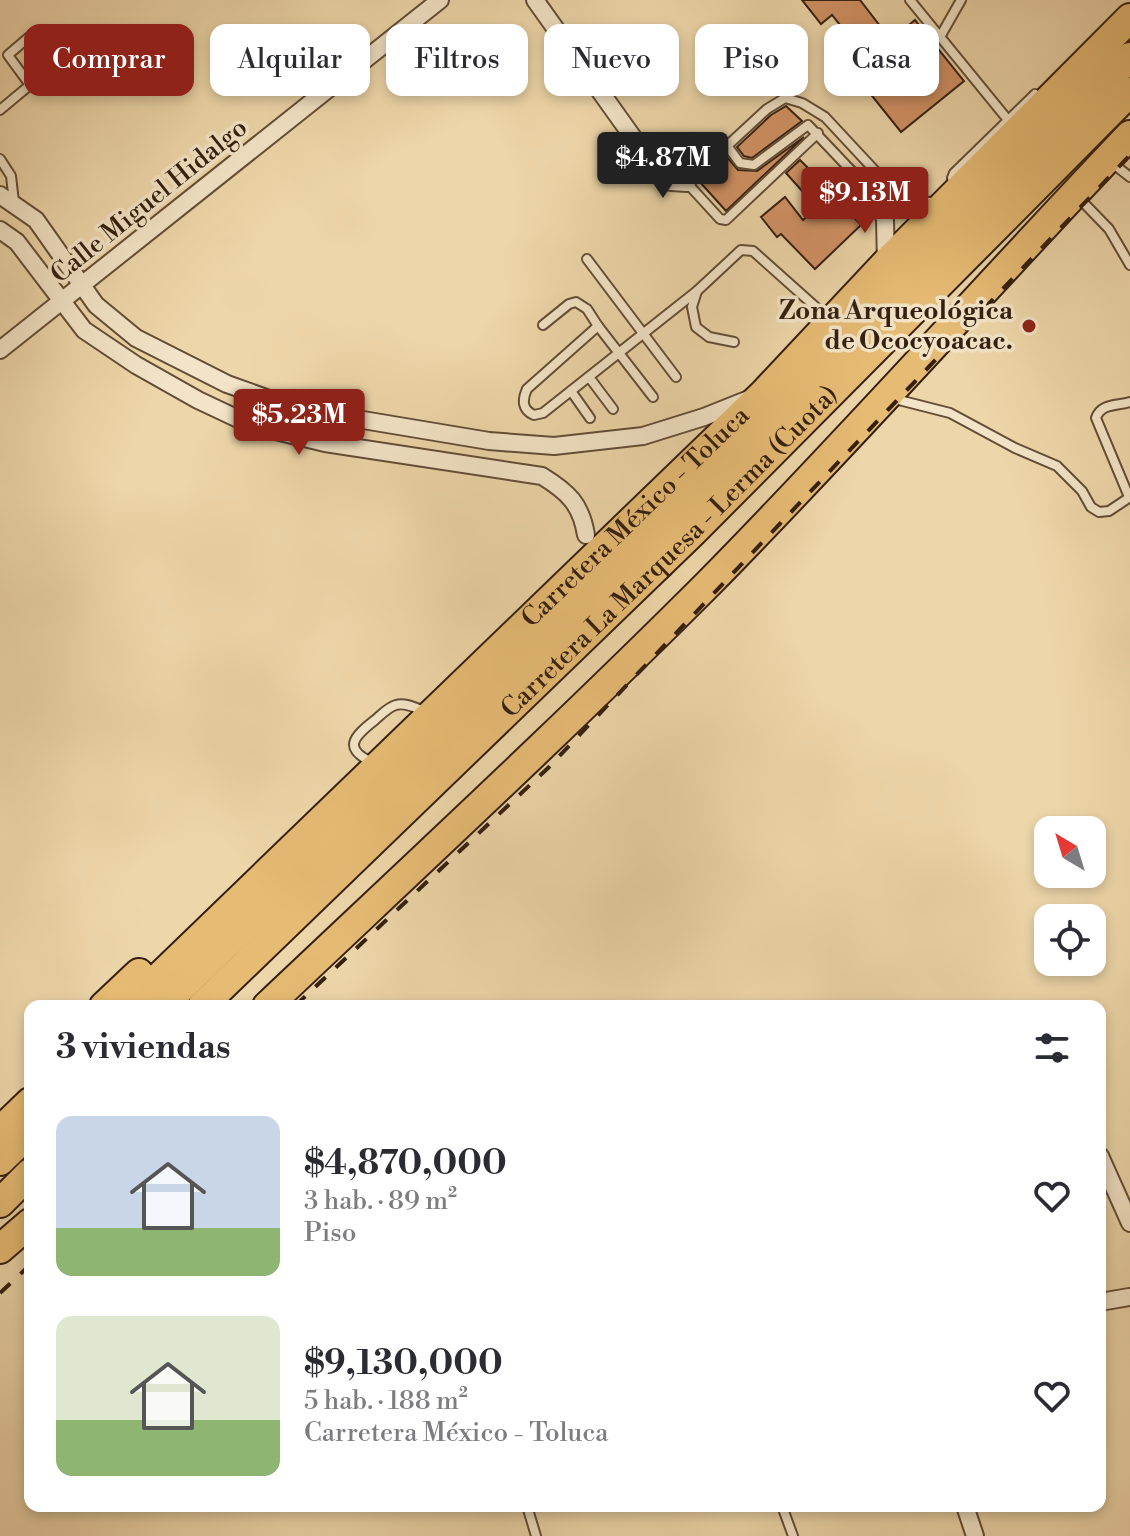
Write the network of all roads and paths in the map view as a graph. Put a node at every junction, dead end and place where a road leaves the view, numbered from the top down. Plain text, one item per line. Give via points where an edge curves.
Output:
1 (440, 0) edge
2 (535, 0) edge
3 (910, 0) edge
4 (961, 0) edge
5 (1130, 18) edge
6 (940, 37) junction
7 (24, 41) edge
8 (1130, 57) edge
9 (24, 77) edge
10 (1041, 88) dead end
11 (24, 90) edge
12 (1130, 92) edge
13 (0, 110) edge
14 (1008, 120) junction
15 (818, 133) junction
16 (1130, 135) edge
17 (728, 147) junction
18 (779, 148) junction
19 (0, 159) edge
20 (1107, 159) junction
21 (790, 161) junction
22 (1130, 177) edge
23 (687, 183) junction
24 (1074, 193) junction
25 (886, 195) junction
26 (952, 198) junction
27 (7, 199) edge
28 (36, 220) junction
29 (0, 230) edge
30 (17, 242) junction
31 (587, 259) dead end
32 (886, 263) junction
33 (1130, 265) edge
34 (82, 285) junction
35 (697, 291) junction
36 (61, 302) junction
37 (833, 323) junction
38 (543, 325) dead end
39 (598, 326) junction
40 (642, 334) junction
41 (734, 342) dead end
42 (0, 350) edge
43 (619, 353) junction
44 (589, 377) junction
45 (676, 377) dead end
46 (571, 391) junction
47 (764, 393) junction
48 (653, 397) dead end
49 (887, 397) junction
50 (1130, 402) edge
51 (613, 409) dead end
52 (590, 418) dead end
53 (1129, 497) edge
54 (693, 532) junction
55 (586, 535) joint
56 (574, 576) junction
57 (379, 765) junction
58 (110, 1000) edge
59 (135, 1000) edge
60 (168, 1000) edge
61 (208, 1000) edge
62 (234, 1000) edge
63 (273, 1000) edge
64 (24, 1108) edge
65 (0, 1131) edge
66 (24, 1138) edge
67 (0, 1161) edge
68 (24, 1179) edge
69 (1108, 1182) edge
70 (0, 1203) edge
71 (1130, 1223) edge
72 (24, 1228) edge
73 (0, 1249) edge
74 (1129, 1297) edge
75 (1106, 1301) edge
76 (529, 1512) edge
77 (784, 1512) edge
78 (967, 1512) edge
79 (536, 1536) edge
80 (793, 1536) edge
81 (975, 1536) edge

1 - 34 street, Calle Miguel Hidalgo
2 - 23 street via 657,171 671,182
3 - 6 lane
4 - 6 lane
5 - 26 highway, Carretera México - Toluca
6 - 14 lane
7 - 9 lane via 8,55
8 - 60 highway, Carretera La Marquesa - Lerma (Cuota) via 591,595
10 - 14 lane
11 - 13 lane
12 - 54 highway, Carretera La Marquesa - Lerma (Cuota)
14 - 26 lane via 954,173
15 - 18 lane via 807,125
15 - 21 lane
15 - 25 lane
16 - 20 highway
17 - 18 lane via 748,166
17 - 23 lane
17 - 25 lane via 779,100 796,100 825,117
18 - 21 lane
19 - 27 lane via 11,176
20 - 22 lane
20 - 24 highway
21 - 23 lane via 726,220
24 - 33 lane via 1109,229
24 - 49 highway
25 - 26 lane
25 - 32 street
26 - 32 highway, Carretera México - Toluca
27 - 28 street
28 - 30 street
28 - 34 street
29 - 30 street
30 - 36 street
31 - 40 lane
32 - 37 highway, Carretera México - Toluca
34 - 36 street, Calle Miguel Hidalgo
34 - 47 street via 136,338 227,384 297,409 429,432 554,446 597,442 643,436
35 - 37 lane via 737,253 750,250
35 - 40 lane
35 - 41 lane via 692,307 696,327 709,337
36 - 42 street, Calle Miguel Hidalgo
36 - 55 street via 84,330 136,365 251,425 325,443 542,476 560,486 583,513
37 - 47 highway, Carretera México - Toluca
38 - 39 lane via 576,302
39 - 43 lane
39 - 46 lane via 527,389 523,404 530,413 543,413
40 - 43 lane
40 - 45 lane
43 - 44 lane
43 - 48 lane
44 - 46 lane
44 - 51 lane
46 - 52 lane
47 - 56 highway, Carretera México - Toluca
49 - 53 lane via 950,413 1057,466 1099,512
49 - 63 highway via 708,584
50 - 53 lane via 1104,407 1096,418
54 - 61 highway, Carretera La Marquesa - Lerma (Cuota)
54 - 62 highway via 601,639
55 - 56 highway
56 - 57 highway, Carretera México - Toluca
57 - 58 highway via 338,781
57 - 59 highway, Carretera México - Toluca
64 - 65 highway
66 - 67 highway
68 - 70 highway
69 - 71 street
72 - 73 highway
74 - 75 street
76 - 79 lane
77 - 80 lane
78 - 81 street

